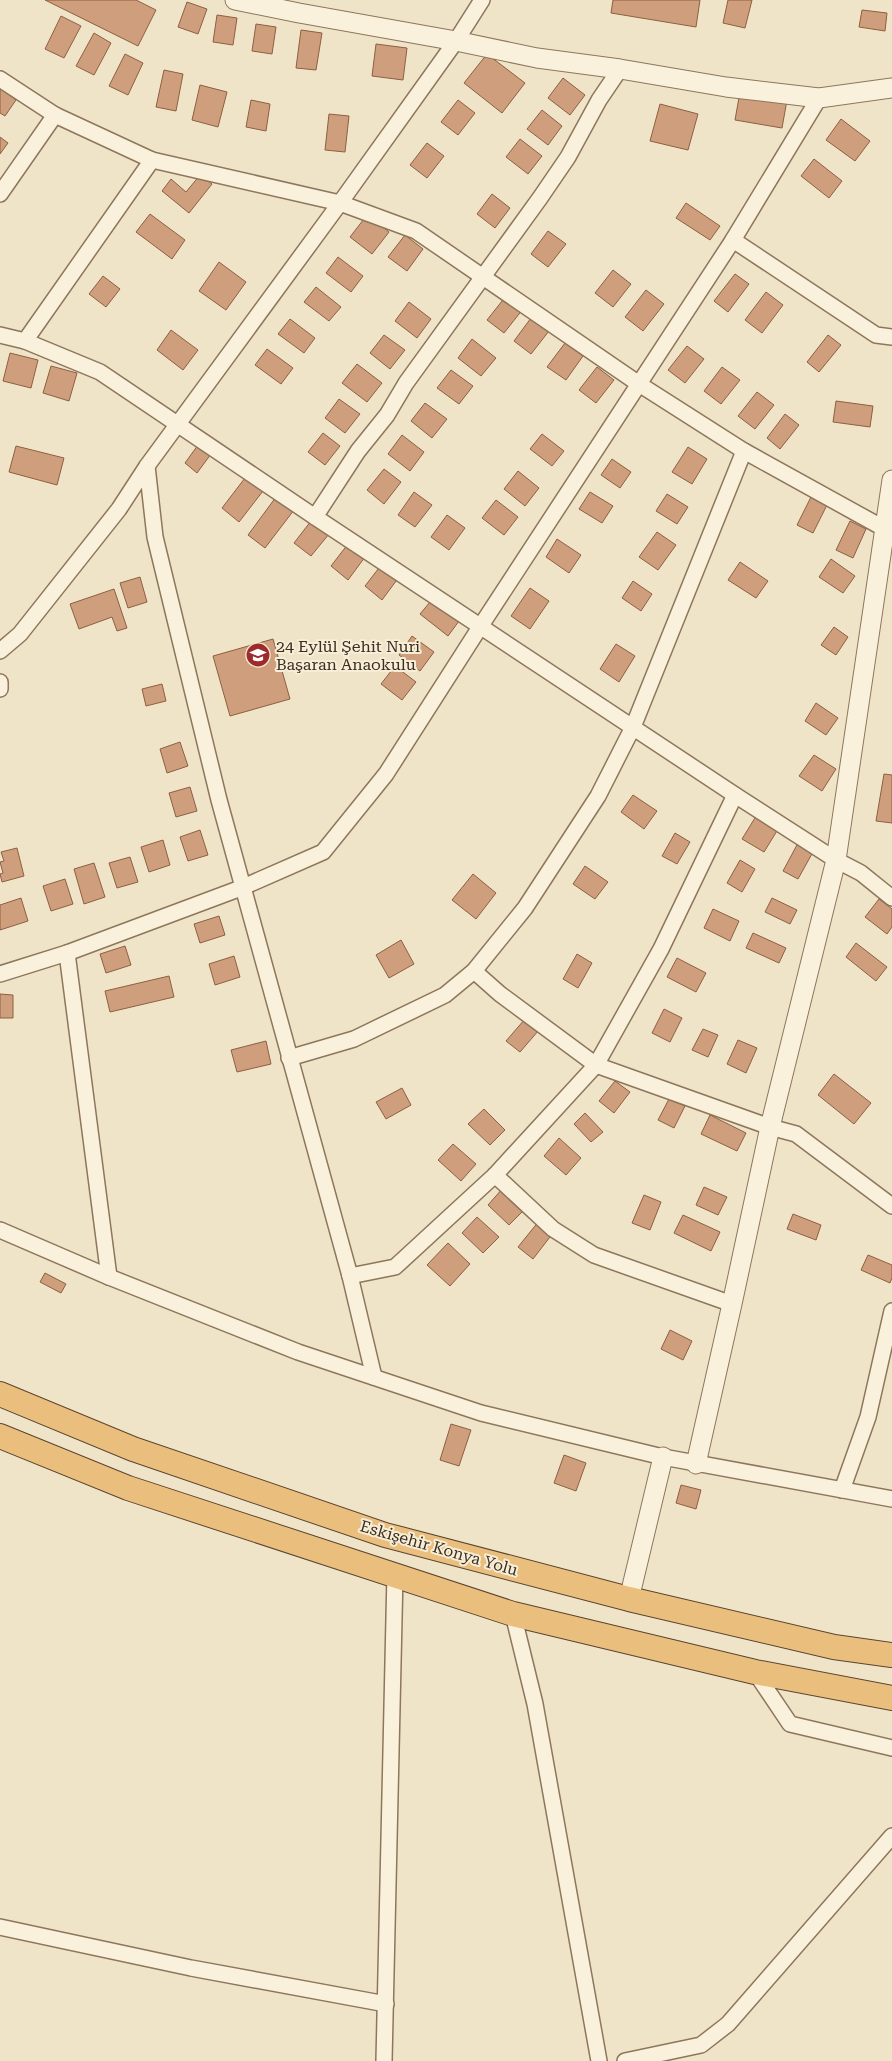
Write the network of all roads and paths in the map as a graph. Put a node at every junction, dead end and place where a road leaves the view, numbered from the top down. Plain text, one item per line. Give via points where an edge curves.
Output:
1 (235, 0) edge
2 (482, 0) edge
3 (456, 41) junction
4 (620, 69) junction
5 (0, 79) edge
6 (892, 88) edge
7 (818, 98) junction
8 (55, 115) junction
9 (152, 160) junction
10 (0, 194) edge
11 (340, 203) junction
12 (733, 240) junction
13 (483, 276) junction
14 (0, 335) edge
15 (892, 337) edge
16 (25, 341) junction
17 (639, 384) junction
18 (177, 425) junction
19 (744, 450) junction
20 (146, 466) junction
21 (892, 480) edge
22 (315, 517) junction
23 (889, 529) edge
24 (480, 627) junction
25 (0, 651) edge
26 (0, 682) edge
27 (0, 688) edge
28 (633, 727) junction
29 (734, 795) junction
30 (836, 860) junction
31 (241, 888) junction
32 (892, 898) edge
33 (67, 954) junction
34 (474, 971) junction
35 (0, 974) edge
36 (289, 1058) junction
37 (596, 1065) junction
38 (770, 1127) junction
39 (494, 1175) junction
40 (892, 1206) edge
41 (0, 1230) edge
42 (350, 1276) junction
43 (109, 1277) junction
44 (732, 1304) junction
45 (892, 1311) edge
46 (374, 1377) junction
47 (0, 1394) edge
48 (0, 1436) edge
49 (663, 1458) junction
50 (696, 1464) junction
51 (842, 1490) junction
52 (892, 1499) edge
53 (395, 1574) junction
54 (629, 1599) junction
55 (512, 1614) junction
56 (892, 1655) edge
57 (755, 1672) junction
58 (892, 1698) edge
59 (892, 1748) edge
60 (892, 1836) edge
61 (0, 1927) edge
62 (386, 2004) junction
63 (384, 2061) edge
64 (599, 2061) edge
65 (625, 2061) edge

1 - 3 street
2 - 3 street
3 - 4 street via 536,58
3 - 11 street
4 - 7 street
4 - 13 street via 568,157
5 - 8 street
6 - 7 street
7 - 12 street
8 - 9 street
8 - 10 street
9 - 11 street
9 - 16 street
11 - 13 street via 416,232
11 - 18 street
12 - 15 street via 876,335
12 - 17 street
13 - 17 street
13 - 22 street
14 - 16 street
16 - 18 street via 100,372
17 - 19 street
17 - 24 street
18 - 20 street
18 - 22 street
19 - 23 street
19 - 28 street
20 - 25 street via 119,509 33,619
20 - 31 street via 155,537
21 - 23 street
22 - 24 street
23 - 30 street
24 - 28 street
24 - 31 street via 386,774 323,852
26 - 27 street
28 - 29 street
28 - 34 street via 598,796 562,852 525,908
29 - 30 street
29 - 37 street via 661,949
30 - 32 street via 861,872
30 - 38 street
31 - 33 street
31 - 36 street
33 - 35 street
33 - 43 street
34 - 36 street via 445,995 354,1039
34 - 37 street
36 - 42 street
37 - 38 street
37 - 39 street
38 - 40 street via 796,1134
38 - 44 street
39 - 42 street via 394,1267
39 - 44 street via 553,1229 594,1256
41 - 43 street
42 - 46 street
43 - 46 street via 298,1352
44 - 50 street
45 - 51 street via 868,1417
46 - 49 street via 481,1413
47 - 54 highway, Eskişehir Konya Yolu via 133,1449 385,1535
48 - 53 highway via 128,1488
49 - 50 street
49 - 54 street
50 - 51 street
51 - 52 street
53 - 55 highway
53 - 62 street
54 - 56 highway, Eskişehir Konya Yolu via 834,1647
55 - 57 highway
55 - 64 street via 535,1704
57 - 58 highway
57 - 59 street via 790,1724
60 - 65 street via 728,2024 701,2045
61 - 62 street via 192,1968
62 - 63 street

